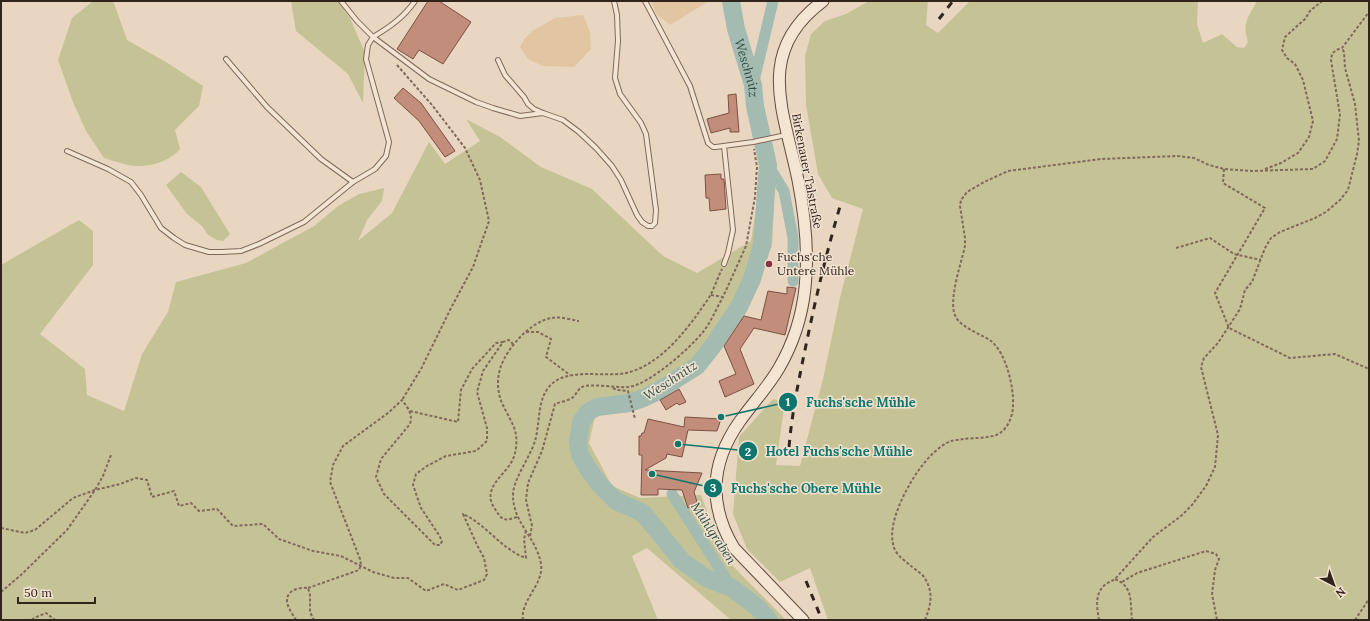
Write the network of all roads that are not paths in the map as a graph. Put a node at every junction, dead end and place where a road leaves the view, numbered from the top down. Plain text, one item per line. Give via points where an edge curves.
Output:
1 (341, 1) edge
2 (416, 1) edge
3 (614, 1) edge
4 (645, 1) edge
5 (823, 1) edge
6 (373, 37) junction
7 (226, 59) dead end
8 (498, 60) dead end
9 (543, 113) junction
10 (788, 135) junction
11 (724, 146) junction
12 (67, 151) dead end
13 (353, 182) junction
14 (724, 264) road end
15 (803, 620) edge

1 - 6 lane
2 - 6 lane via 391,27
3 - 9 lane via 618,41 615,78 620,94 646,134 656,210 655,223 652,226 642,222 622,180 596,148 563,120
4 - 11 lane via 688,82 708,143 713,147
5 - 10 main road, Birkenauer Talstraße via 796,26 784,47 779,77 781,104
6 - 9 lane via 429,79 476,102 520,116
6 - 13 lane via 368,45 366,58 389,142 386,156 375,169
7 - 13 lane via 267,107 320,159
8 - 9 lane via 505,75 528,104
10 - 11 lane
10 - 15 main road, Birkenauer Talstraße via 806,229 804,296 794,337 779,368 728,440 717,471 716,497 721,522 734,548
11 - 14 lane via 733,230
12 - 13 lane via 131,182 161,228 185,245 209,252 241,251 259,244 304,222

